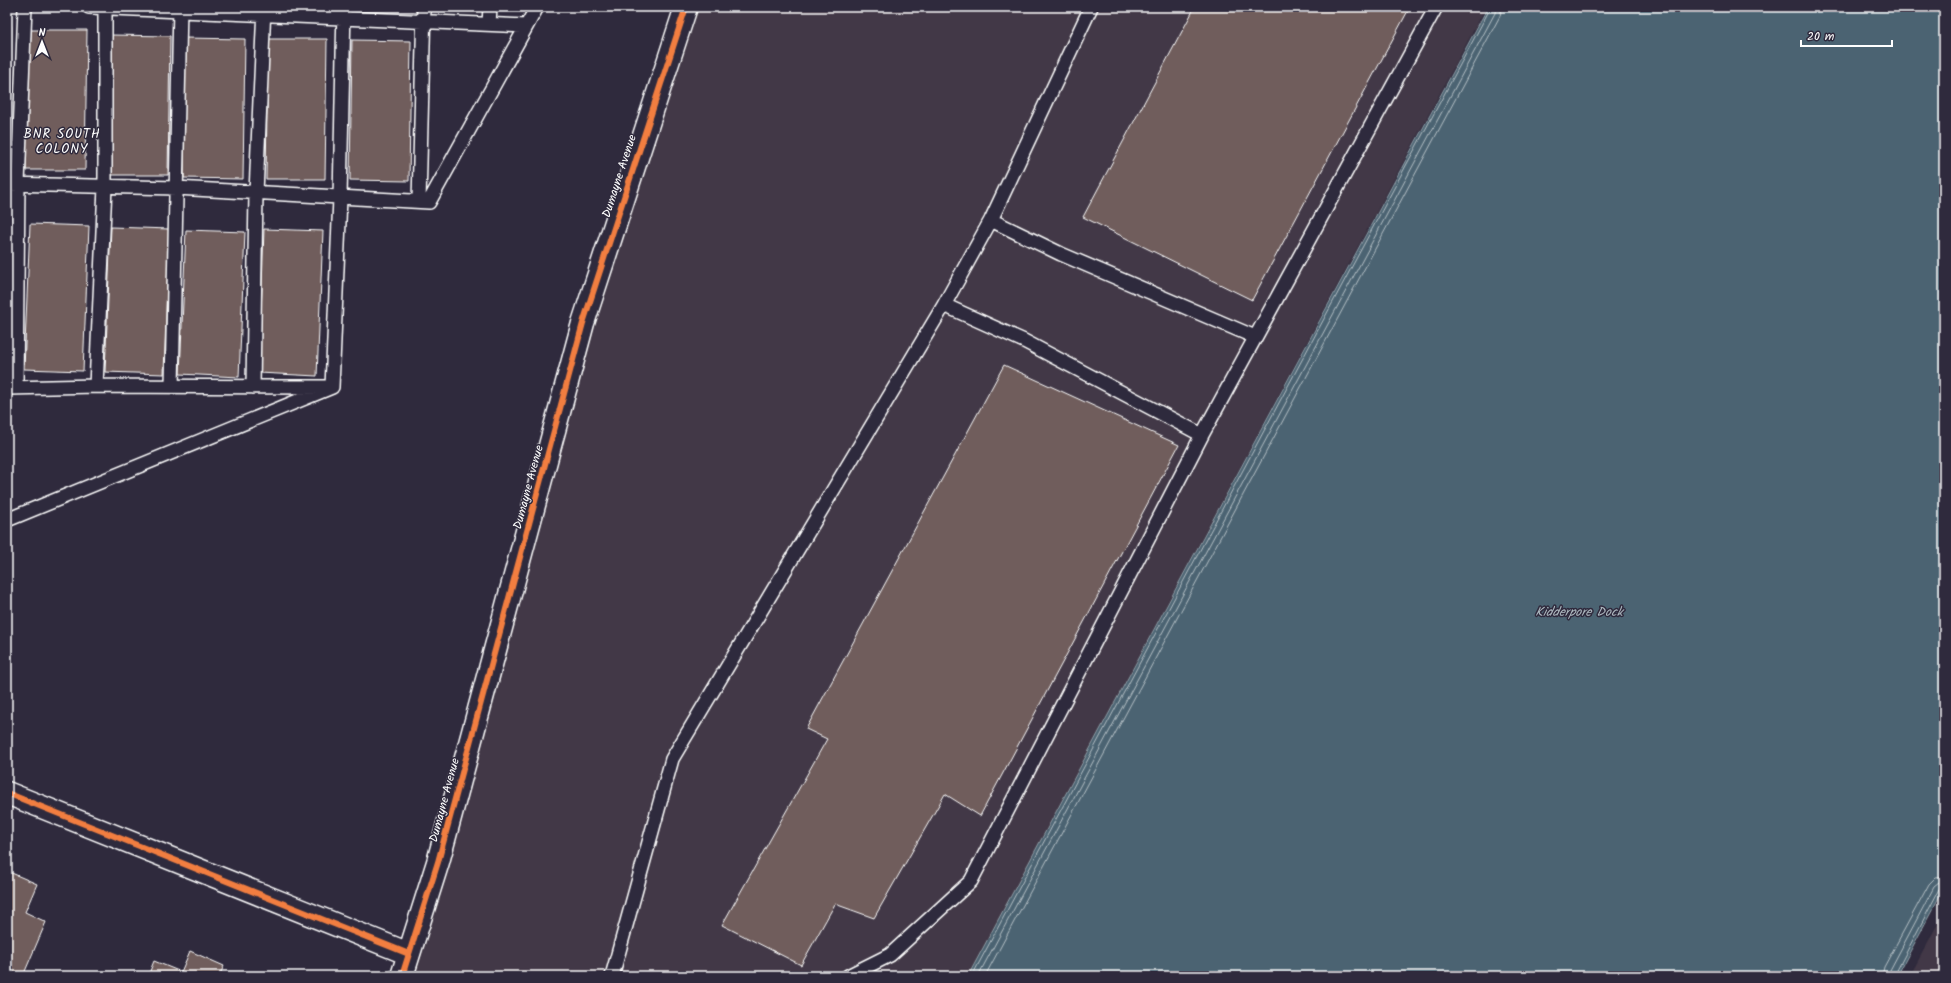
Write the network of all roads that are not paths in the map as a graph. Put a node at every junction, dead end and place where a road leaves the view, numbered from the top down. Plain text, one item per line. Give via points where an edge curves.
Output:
1 (25, 7) edge
2 (89, 7) edge
3 (105, 7) edge
4 (424, 7) edge
5 (490, 7) edge
6 (537, 7) edge
7 (686, 7) edge
8 (1091, 7) edge
9 (1436, 7) edge
10 (180, 9) edge
11 (264, 11) edge
12 (344, 13) edge
13 (423, 21) junction
14 (489, 24) junction
15 (526, 26) junction
16 (13, 184) edge
17 (105, 187) junction
18 (176, 188) junction
19 (256, 193) junction
20 (340, 198) junction
21 (419, 201) junction
22 (991, 220) junction
23 (944, 305) junction
24 (1255, 337) junction
25 (96, 386) junction
26 (172, 386) junction
27 (252, 387) junction
28 (332, 387) junction
29 (11, 388) edge
30 (1202, 435) junction
31 (7, 520) edge
32 (7, 793) edge
33 (409, 954) junction
34 (402, 976) edge
35 (612, 976) edge
36 (848, 976) edge

1 - 16 lane
2 - 3 lane
3 - 10 lane
3 - 17 lane
4 - 13 lane
5 - 14 lane
6 - 15 lane
7 - 33 street, Dumayne Avenue via 583,323 438,862
8 - 22 lane
9 - 24 lane
10 - 11 lane
10 - 18 lane
11 - 12 lane
11 - 19 lane
12 - 13 lane
12 - 20 lane
13 - 14 lane
13 - 21 lane
14 - 15 lane
15 - 21 lane via 428,202
16 - 17 lane
16 - 29 lane
17 - 18 lane
17 - 25 lane
18 - 19 lane
18 - 26 lane
19 - 20 lane
19 - 27 lane
20 - 21 lane
20 - 28 lane
22 - 23 lane
22 - 24 lane via 1061,254
23 - 30 lane via 1024,341
23 - 35 lane via 672,759
24 - 30 lane
25 - 26 lane
25 - 29 lane
26 - 27 lane
27 - 28 lane
28 - 31 lane
30 - 36 lane via 971,881 890,955
32 - 33 street
33 - 34 street, Dumayne Avenue

